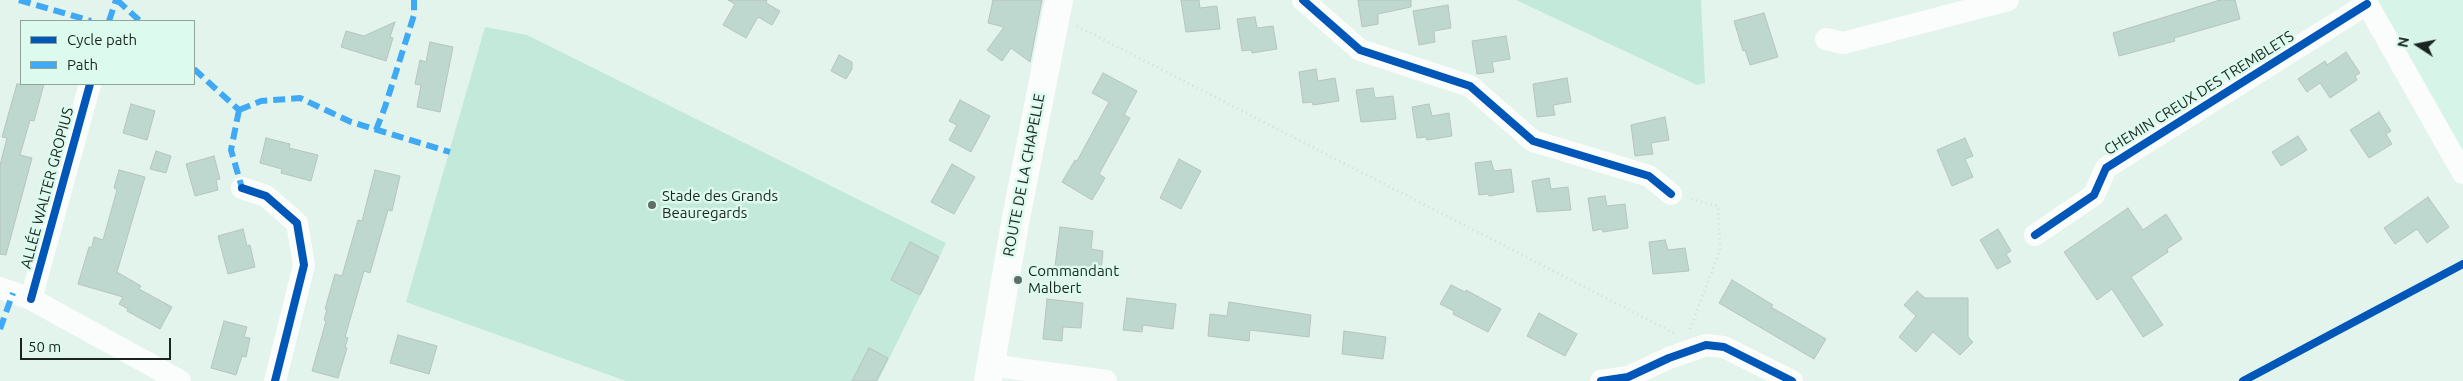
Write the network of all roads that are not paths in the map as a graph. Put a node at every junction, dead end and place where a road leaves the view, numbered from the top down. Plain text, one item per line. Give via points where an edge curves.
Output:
1 (1303, 0) edge
2 (2008, 0) edge
3 (2366, 2) edge
4 (1057, 9) edge
5 (1826, 39) dead end
6 (90, 85) edge
7 (2463, 173) edge
8 (242, 188) dead end
9 (1671, 194) road end
10 (2035, 235) dead end
11 (0, 288) edge
12 (31, 299) junction
13 (989, 373) edge
14 (180, 381) edge
15 (275, 381) edge
16 (1106, 381) edge
17 (1600, 381) edge
18 (1792, 381) edge

1 - 9 street via 1360,50 1470,86 1533,141 1649,176
2 - 5 street via 1843,43
3 - 7 street
3 - 10 street, CHEMIN CREUX DES TREMBLETS via 2106,168 2094,196
4 - 13 main road, ROUTE DE LA CHAPELLE
6 - 12 street, ALLÉE WALTER GROPIUS
8 - 15 street via 266,196 297,223 303,257 304,265
11 - 12 street
12 - 14 street
13 - 16 street
17 - 18 street via 1628,377 1687,345 1724,347

